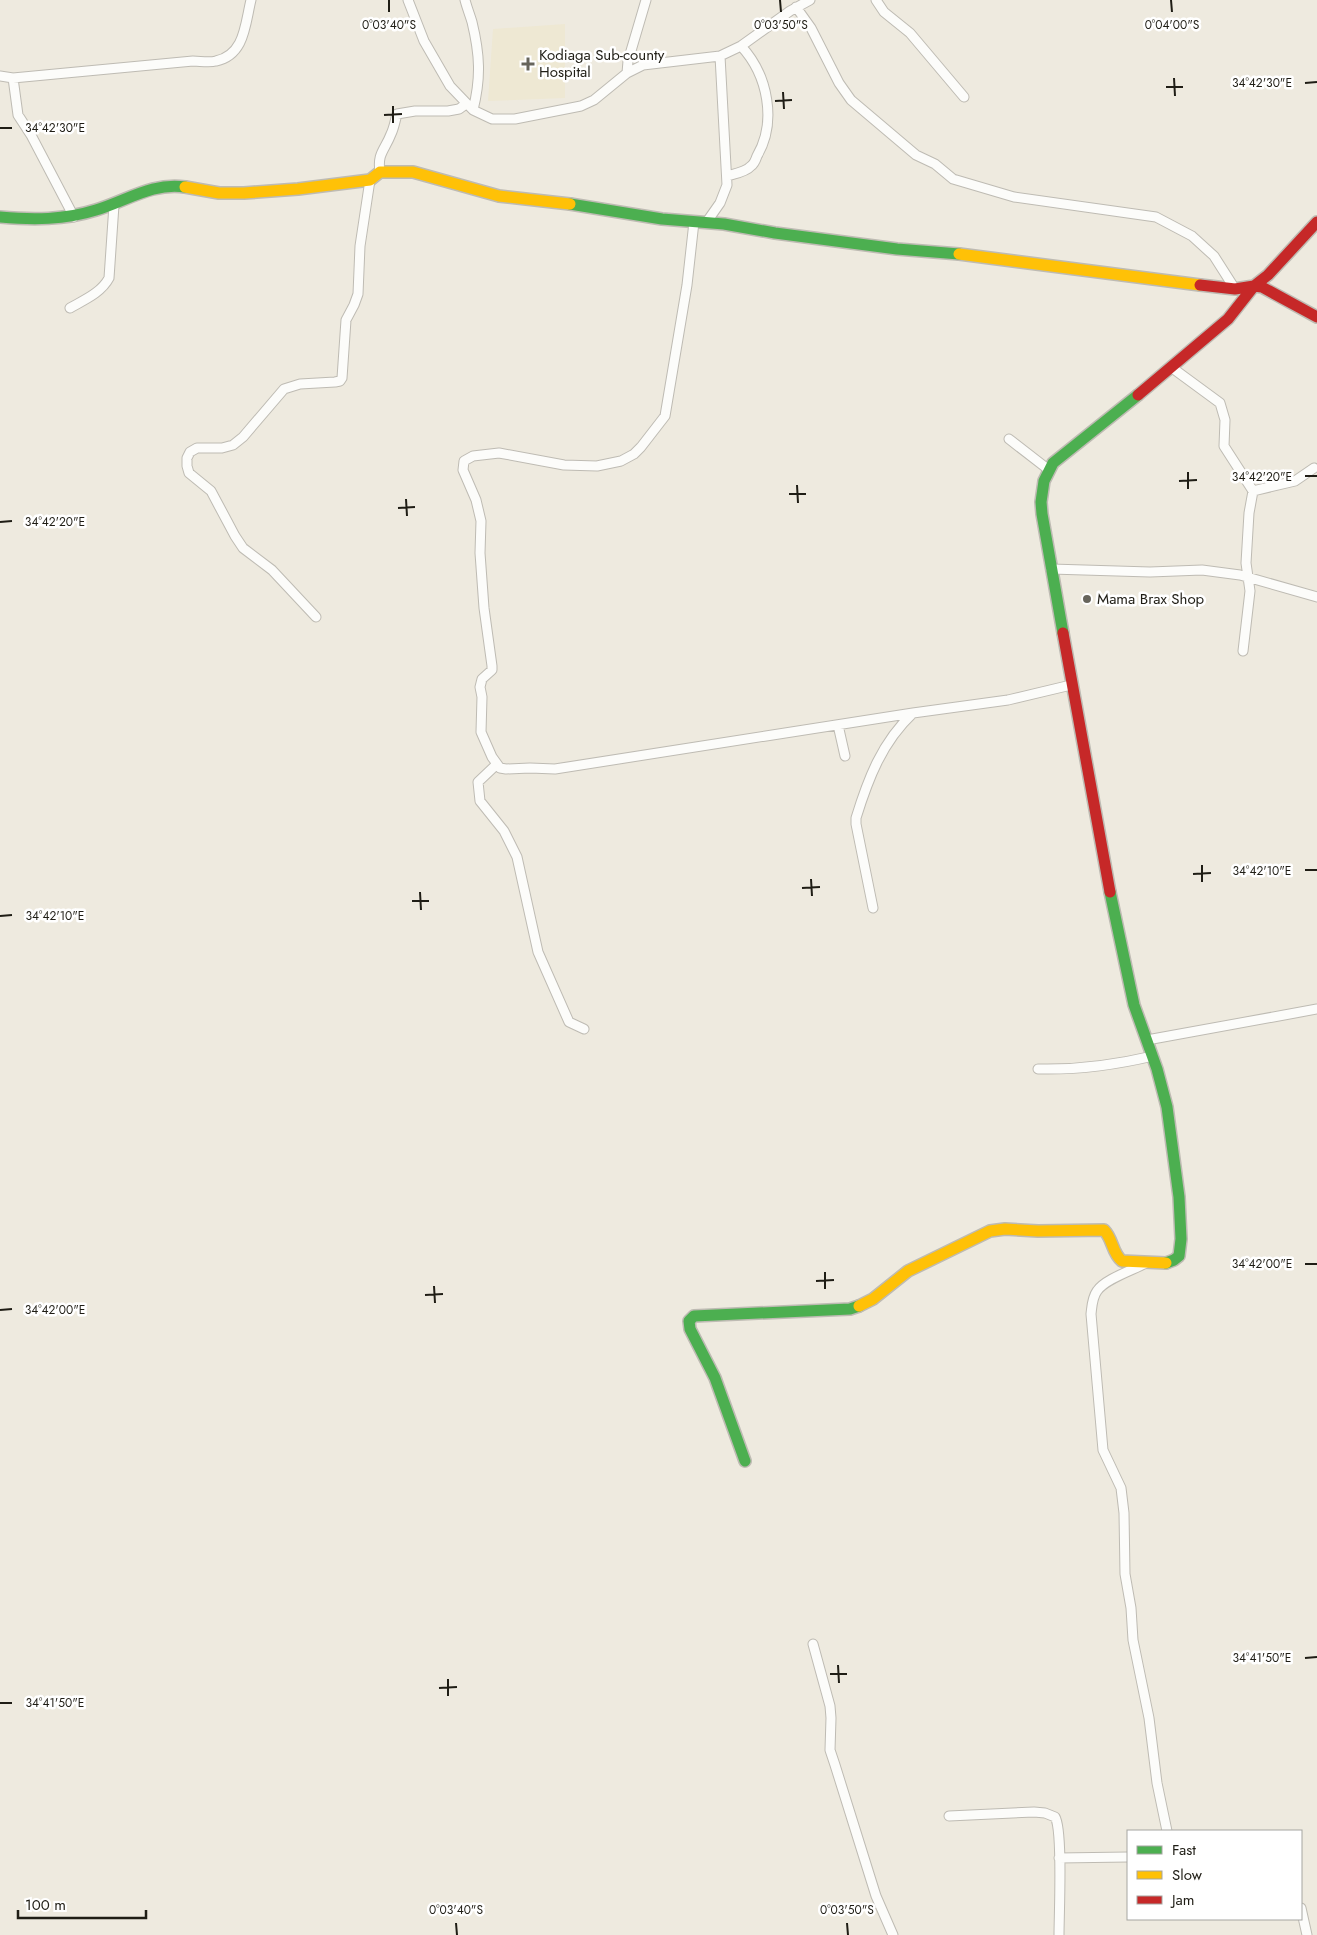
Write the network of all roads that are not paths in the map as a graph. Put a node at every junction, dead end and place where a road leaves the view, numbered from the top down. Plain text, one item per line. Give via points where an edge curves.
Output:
1 (250, 0) edge
2 (408, 0) edge
3 (465, 0) edge
4 (646, 0) edge
5 (810, 0) edge
6 (876, 0) edge
7 (798, 4) edge
8 (741, 46) junction
9 (720, 56) junction
10 (627, 73) junction
11 (0, 76) edge
12 (13, 78) junction
13 (964, 97) dead end
14 (469, 107) junction
15 (380, 172) junction
16 (727, 176) junction
17 (370, 180) junction
18 (114, 205) junction
19 (0, 217) edge
20 (74, 217) junction
21 (694, 222) junction
22 (1317, 222) edge
23 (706, 223) junction
24 (1254, 286) junction
25 (1235, 289) junction
26 (70, 308) dead end
27 (1317, 317) edge
28 (1171, 367) junction
29 (1009, 439) dead end
30 (1315, 467) edge
31 (1049, 470) junction
32 (1300, 474) dead end
33 (1253, 491) junction
34 (1051, 569) junction
35 (1248, 578) junction
36 (1317, 597) edge
37 (316, 617) dead end
38 (1243, 650) dead end
39 (1071, 686) junction
40 (913, 713) junction
41 (838, 724) junction
42 (845, 756) dead end
43 (496, 764) junction
44 (874, 908) dead end
45 (1317, 1009) edge
46 (584, 1029) dead end
47 (1147, 1040) junction
48 (1153, 1056) junction
49 (1038, 1069) dead end
50 (1148, 1263) junction
51 (746, 1461) dead end
52 (813, 1644) dead end
53 (949, 1816) dead end
54 (1168, 1830) edge
55 (1127, 1857) edge
56 (1059, 1858) junction
57 (1302, 1912) edge
58 (893, 1935) edge
59 (1059, 1935) edge
60 (1307, 1935) edge

1 - 12 street via 239,46 228,57 215,62 192,61
2 - 14 street via 424,41 450,86
3 - 14 street via 479,56 479,84
4 - 10 street
5 - 7 street
6 - 13 street via 884,12 910,33
7 - 8 street
7 - 25 street via 851,100 916,155 935,164 953,179 1014,197 1156,217 1192,236 1214,256
8 - 9 street
8 - 16 street via 763,81 767,132 751,166
9 - 10 street via 643,65
9 - 16 street
10 - 14 street via 594,100 574,108 492,119
11 - 12 street
12 - 20 street via 18,115
14 - 15 street via 397,114 381,152
15 - 17 street
15 - 21 street via 413,172 499,196
16 - 23 street via 725,193
17 - 18 street via 262,193 223,194 185,186 166,186
17 - 37 street via 360,246 358,294 346,320 342,378 335,382 300,384 284,389 233,444 222,448 197,448 187,458 189,473 211,491 243,548 272,570
18 - 20 street
18 - 26 street via 109,278 94,294
19 - 20 street via 47,221
21 - 23 street
21 - 43 street via 665,416 642,447 621,461 596,466 564,465 499,452 473,456 464,461 463,470 481,520 484,608 492,666 480,687 481,732
22 - 24 street
23 - 25 street
24 - 25 street
24 - 27 street
24 - 28 street via 1228,320
28 - 31 street via 1053,463
28 - 33 street via 1220,403 1225,420 1224,446
29 - 31 street
30 - 32 street
30 - 33 street via 1295,482
31 - 34 street via 1041,502
33 - 35 street via 1246,562
34 - 35 street via 1202,570
34 - 39 street
35 - 36 street
35 - 38 street via 1250,591
39 - 40 street via 1008,700
39 - 47 street via 1117,929 1134,1005
40 - 41 street
40 - 44 street via 898,727 882,752 856,818
41 - 42 street
41 - 43 street via 555,769 506,769
43 - 46 street via 478,782 480,801 504,832 516,857 538,952 569,1022
45 - 47 street
47 - 48 street
48 - 49 street via 1084,1068
48 - 50 street via 1167,1107 1181,1238 1179,1256 1174,1260
50 - 51 street via 1118,1258 1104,1230 997,1229 908,1271 863,1305 694,1316 689,1321 690,1329 715,1378
50 - 54 street via 1098,1289 1091,1314 1103,1450 1121,1488 1125,1574 1133,1640
52 - 58 street via 830,1706 832,1757 876,1896
53 - 56 street via 1034,1812 1051,1815 1057,1820
55 - 56 street
56 - 59 street
57 - 60 street

